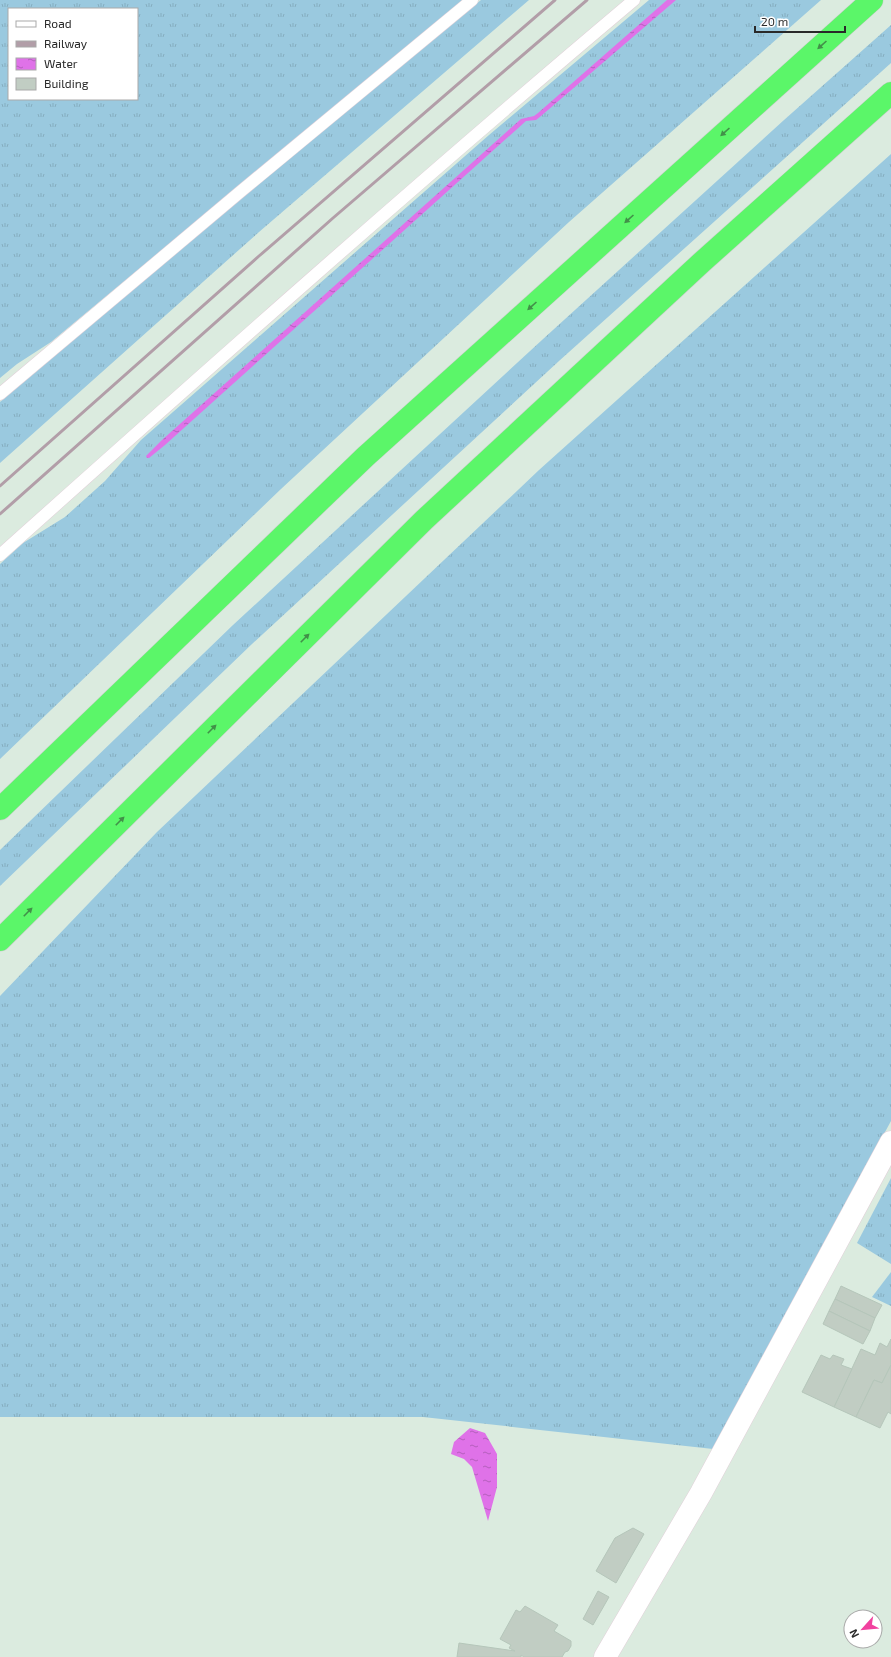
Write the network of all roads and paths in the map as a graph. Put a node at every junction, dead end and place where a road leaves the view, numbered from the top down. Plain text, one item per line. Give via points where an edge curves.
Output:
1 (472, 0) edge
2 (634, 0) edge
3 (872, 0) edge
4 (891, 93) edge
5 (0, 394) edge
6 (0, 555) edge
7 (0, 809) edge
8 (0, 940) edge
9 (891, 1142) edge
10 (605, 1657) edge

1 - 5 lane
2 - 6 lane via 211,366
3 -> 7 highway via 365,457
8 -> 4 highway via 424,520 702,262
9 - 10 street via 701,1493

